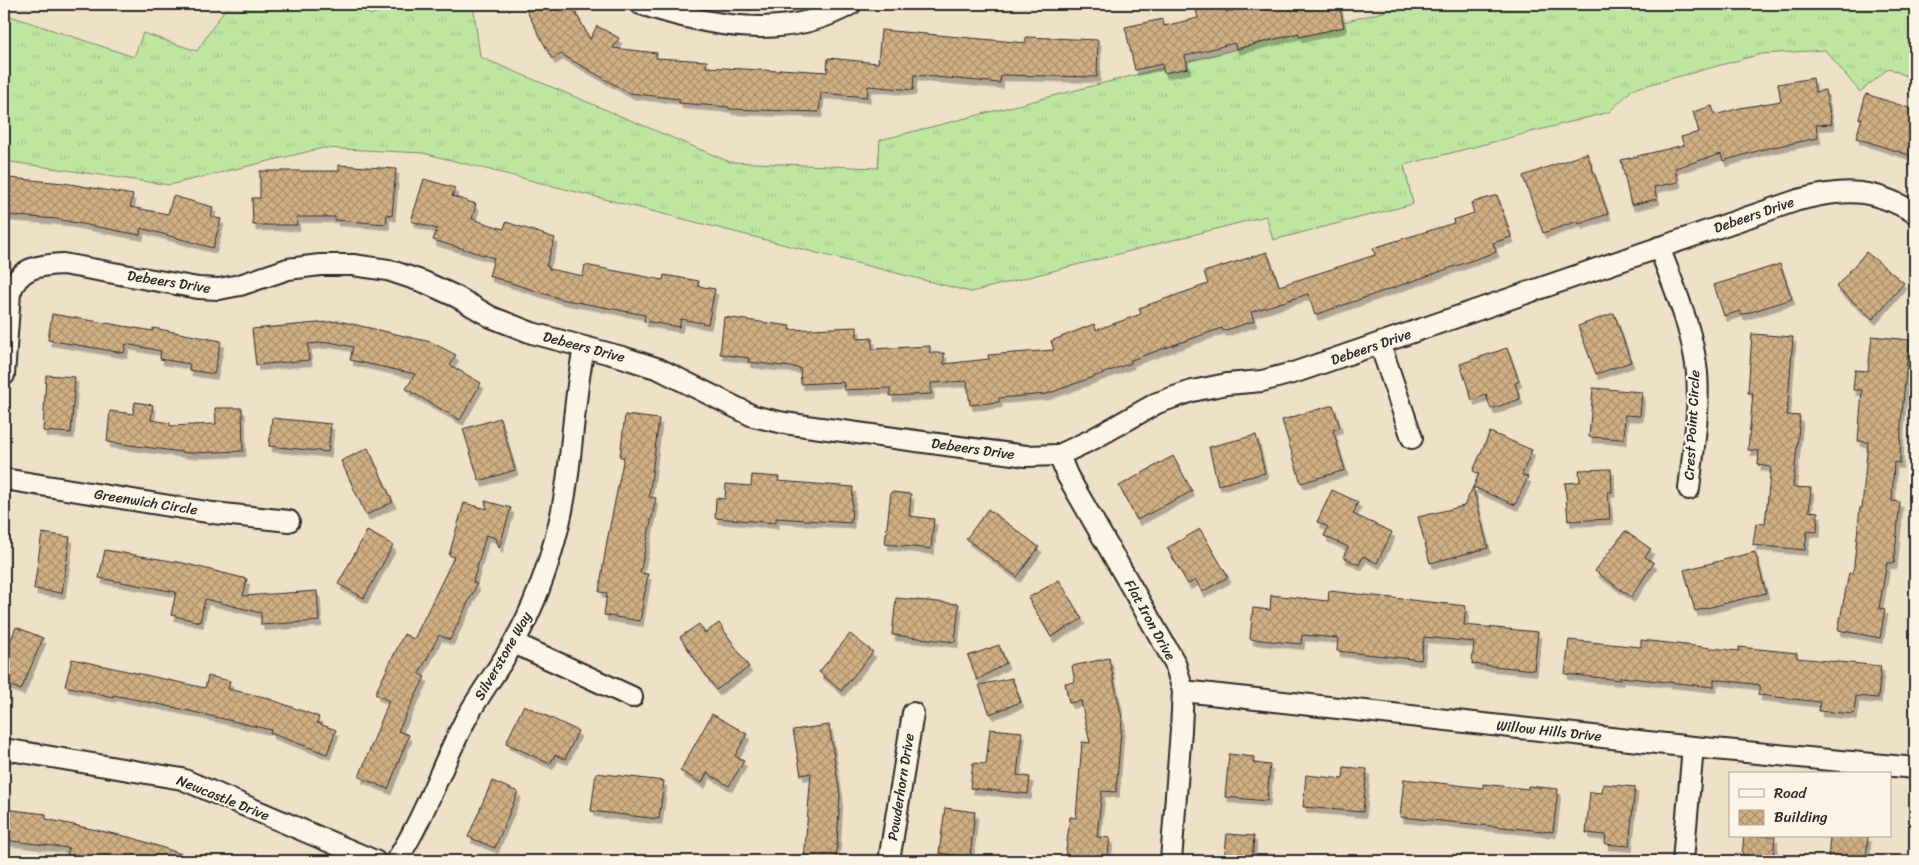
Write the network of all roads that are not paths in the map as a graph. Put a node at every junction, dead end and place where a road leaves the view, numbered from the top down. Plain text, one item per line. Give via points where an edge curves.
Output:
1 (641, 4) edge
2 (851, 4) edge
3 (1915, 214) edge
4 (1659, 248) junction
5 (1380, 344) junction
6 (584, 348) junction
7 (4, 375) edge
8 (1412, 438) dead end
9 (1060, 455) junction
10 (4, 479) edge
11 (1690, 489) dead end
12 (289, 521) dead end
13 (514, 643) junction
14 (1183, 691) junction
15 (632, 697) dead end
16 (913, 713) dead end
17 (1693, 747) junction
18 (4, 749) edge
19 (1915, 768) edge
20 (375, 861) edge
21 (396, 861) edge
22 (889, 861) edge
23 (1170, 861) edge
24 (1683, 861) edge

1 - 2 street via 714,24 748,28 785,26 816,19
3 - 4 street, Debeers Drive via 1897,203 1865,193 1831,192 1798,200
4 - 5 street, Debeers Drive
4 - 11 street, Crest Point Circle via 1691,343 1697,374
5 - 8 street
5 - 9 street, Debeers Drive via 1262,381 1192,391 1158,403
6 - 7 street, Debeers Drive via 491,317 457,297 388,270 320,265 288,269 219,289 48,264 19,276 10,293
6 - 9 street, Debeers Drive via 659,369 753,416 784,423 1018,455
6 - 13 street, Silverstone Way via 566,489 558,525 546,567
9 - 14 street, Flat Iron Drive via 1067,475 1175,663
10 - 12 street, Greenwich Circle via 213,513
13 - 15 street
13 - 21 street, Silverstone Way via 469,714 422,817
14 - 17 street, Willow Hills Drive
14 - 23 street, Flat Iron Drive
16 - 22 street, Powderhorn Drive
17 - 19 street, Willow Hills Drive
17 - 24 street
18 - 20 street, Newcastle Drive via 182,779

